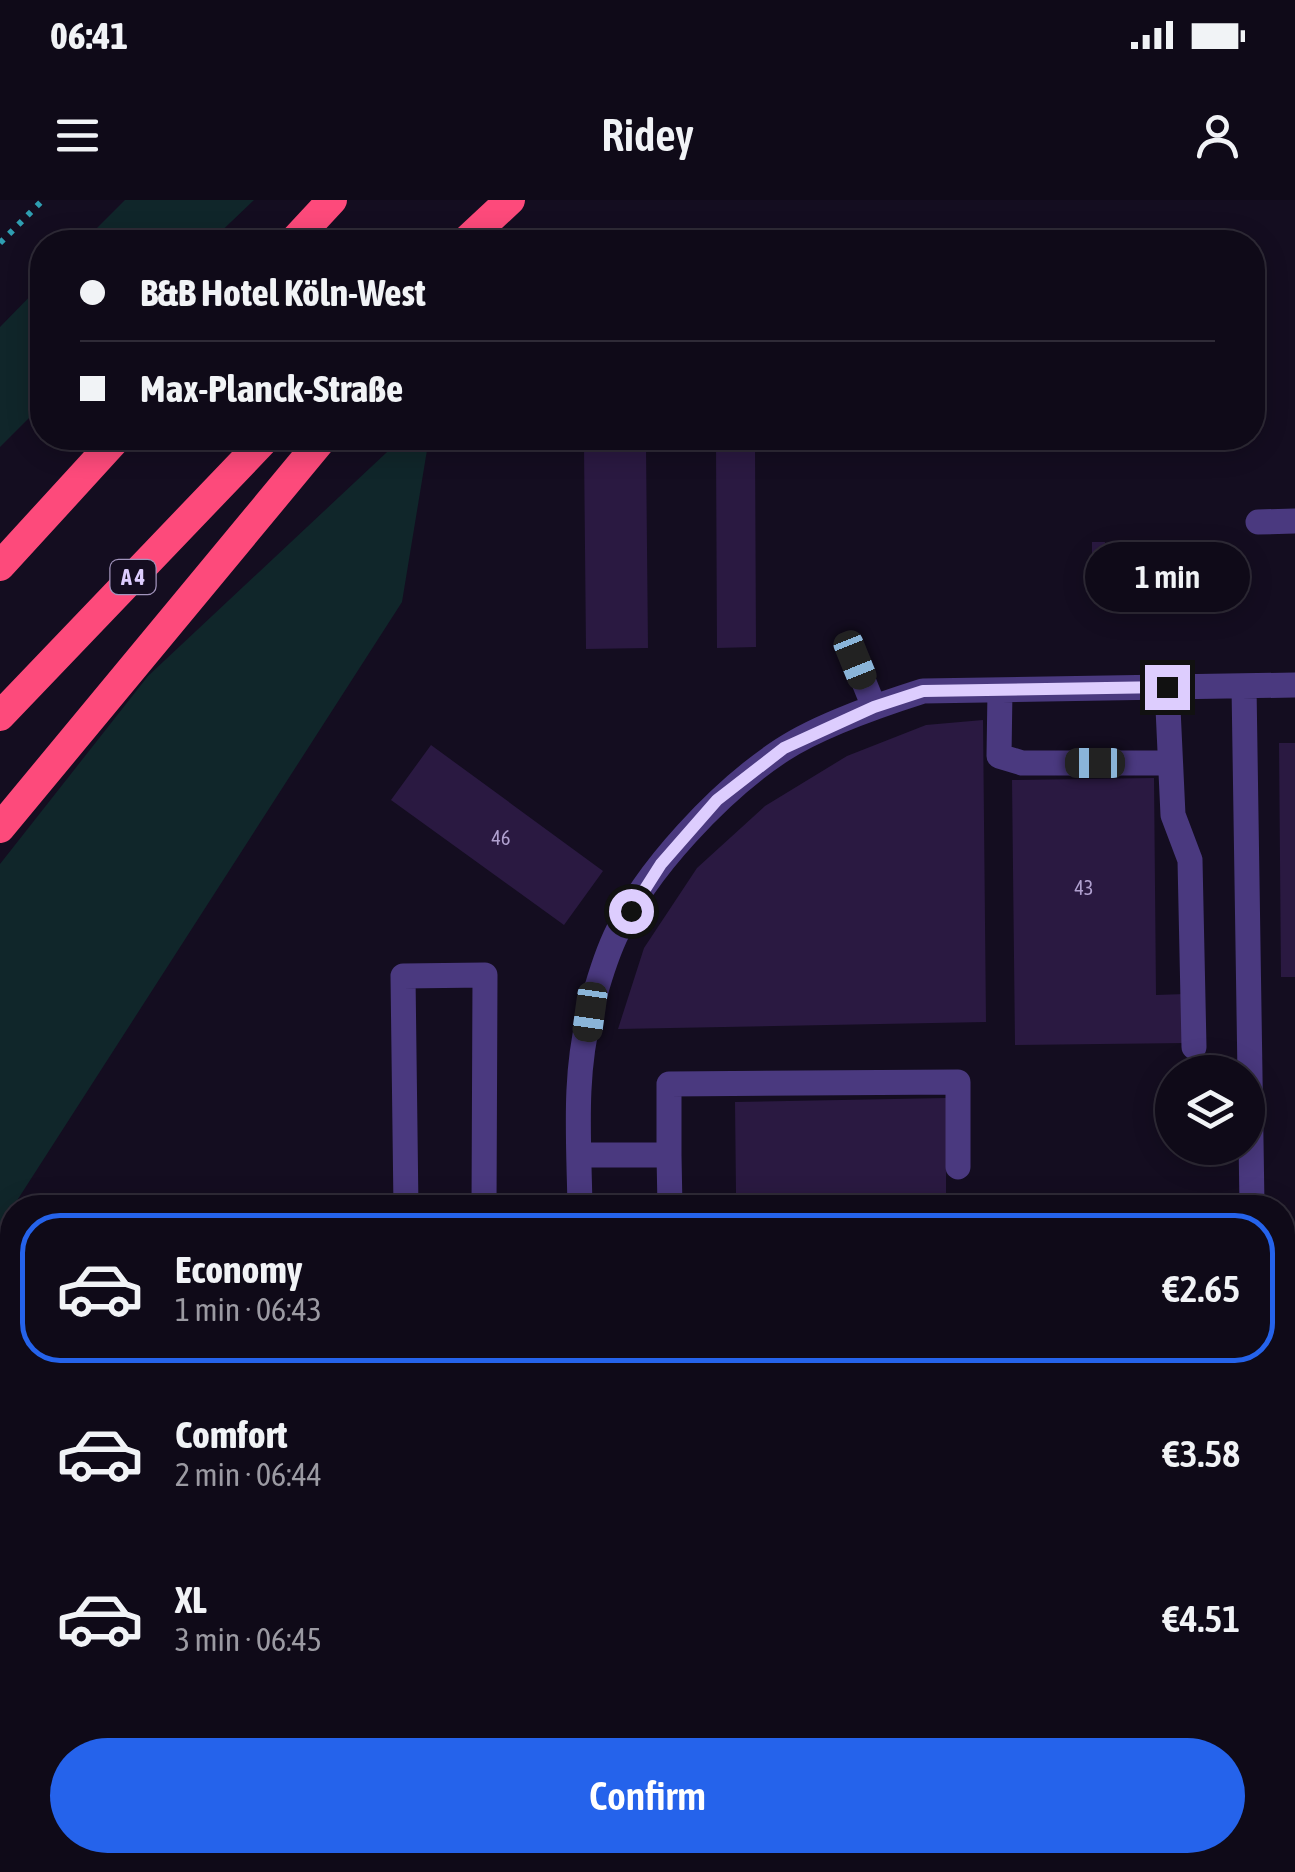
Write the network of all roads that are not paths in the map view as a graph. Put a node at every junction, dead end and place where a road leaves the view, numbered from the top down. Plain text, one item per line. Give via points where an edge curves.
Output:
1 (332, 200) edge
2 (512, 200) edge
3 (304, 230) edge
4 (479, 230) edge
5 (489, 230) edge
6 (106, 450) edge
7 (255, 450) edge
8 (313, 450) edge
9 (1295, 521) edge
10 (1258, 522) dead end
11 (0, 566) edge
12 (855, 660) dead end
13 (1295, 685) edge
14 (1244, 686) junction
15 (1167, 687) junction
16 (1000, 690) junction
17 (874, 707) junction
18 (0, 716) edge
19 (1168, 763) junction
20 (0, 828) edge
21 (1194, 1048) dead end
22 (669, 1154) junction
23 (579, 1155) junction
24 (958, 1167) dead end
25 (406, 1195) edge
26 (484, 1195) edge
27 (580, 1195) edge
28 (670, 1195) edge
29 (1252, 1195) edge

1 - 3 highway
2 - 4 highway
2 - 5 highway
6 - 11 highway
7 - 18 highway, A 4
8 - 20 highway
9 - 10 street
12 - 17 street
13 - 14 street
14 - 15 street
14 - 29 street
15 - 16 street
15 - 19 street
16 - 17 street via 923,691
16 - 19 street via 999,756 1022,763
17 - 23 street via 784,748 717,800 661,864 616,935 590,1012 578,1090
19 - 21 street via 1173,815 1190,860
22 - 23 street
22 - 24 street via 669,1084 958,1082
22 - 28 street
23 - 27 street
25 - 26 street via 403,976 485,975

